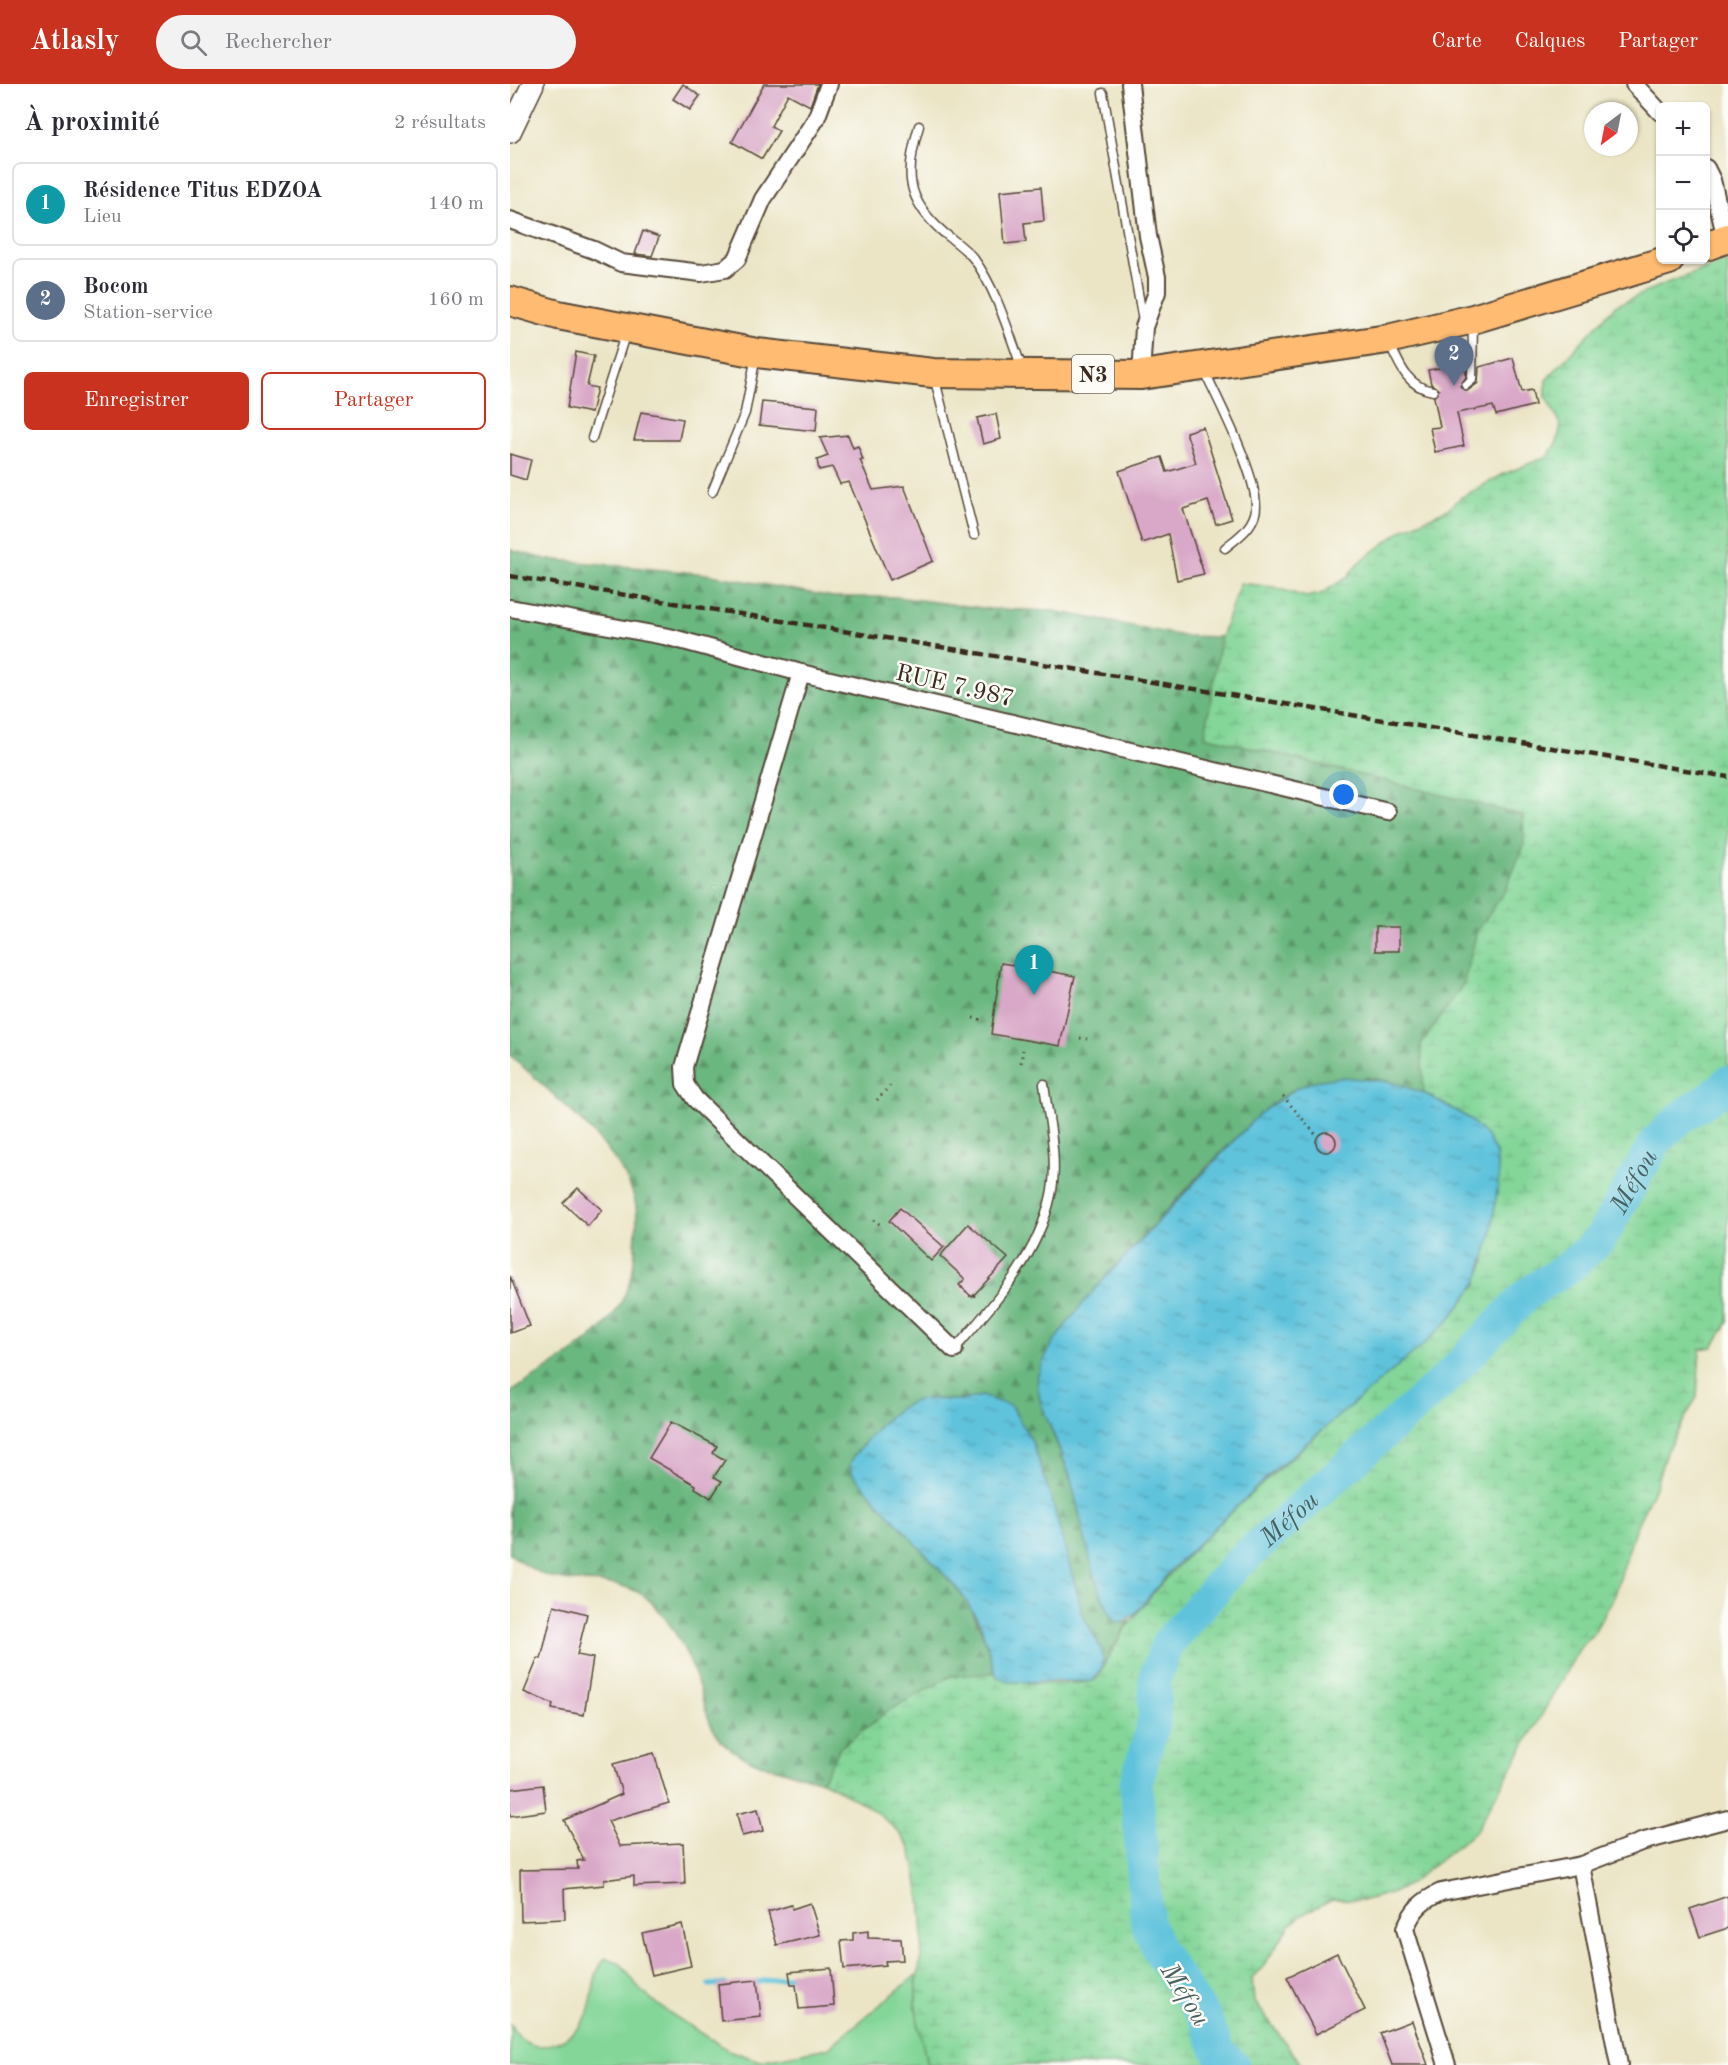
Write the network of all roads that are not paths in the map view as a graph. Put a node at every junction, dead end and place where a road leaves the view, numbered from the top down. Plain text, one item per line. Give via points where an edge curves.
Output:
1 (533, 84) edge
2 (829, 84) edge
3 (1130, 84) edge
4 (1634, 84) edge
5 (1103, 93) dead end
6 (1656, 108) edge
7 (919, 126) dead end
8 (510, 132) edge
9 (1710, 176) edge
10 (510, 220) edge
11 (1720, 241) edge
12 (1656, 264) edge
13 (510, 301) edge
14 (1473, 319) junction
15 (1144, 327) junction
16 (627, 328) junction
17 (1388, 339) junction
18 (757, 353) junction
19 (1202, 366) junction
20 (933, 373) junction
21 (1024, 374) junction
22 (1141, 375) junction
23 (1466, 385) dead end
24 (1433, 391) dead end
25 (592, 438) dead end
26 (712, 492) dead end
27 (974, 535) dead end
28 (1225, 548) dead end
29 (510, 608) edge
30 (801, 673) junction
31 (1388, 812) dead end
32 (1044, 1084) dead end
33 (954, 1350) joint
34 (1728, 1819) edge
35 (1581, 1865) junction
36 (1447, 2065) edge
37 (1619, 2065) edge

1 - 8 street
2 - 10 street via 816,119 763,199 737,259 725,269 701,273 621,263
3 - 15 street via 1148,236 1157,277 1157,292
4 - 6 street
5 - 15 lane
7 - 21 lane via 910,156 911,191 927,218 973,258 991,288
9 - 11 street
12 - 14 highway, N3
13 - 16 highway, N3
14 - 17 highway, N3
14 - 23 lane via 1472,380
15 - 22 street
16 - 18 highway, N3
16 - 25 lane
17 - 19 highway, N3
17 - 24 lane via 1409,380 1420,389
18 - 20 highway, N3
18 - 26 lane via 745,413
19 - 22 highway, N3
19 - 28 lane via 1255,494 1256,513 1248,529
20 - 21 highway, N3
20 - 27 lane
21 - 22 highway, N3
29 - 30 street, RUE 7.987 via 669,637
30 - 31 street, RUE 7.987
30 - 33 street via 684,1067 685,1084 695,1099
32 - 33 lane via 1052,1194 1027,1258 1000,1298
34 - 35 street via 1641,1842
35 - 36 street via 1442,1892 1422,1901 1410,1916 1405,1929
35 - 37 street

